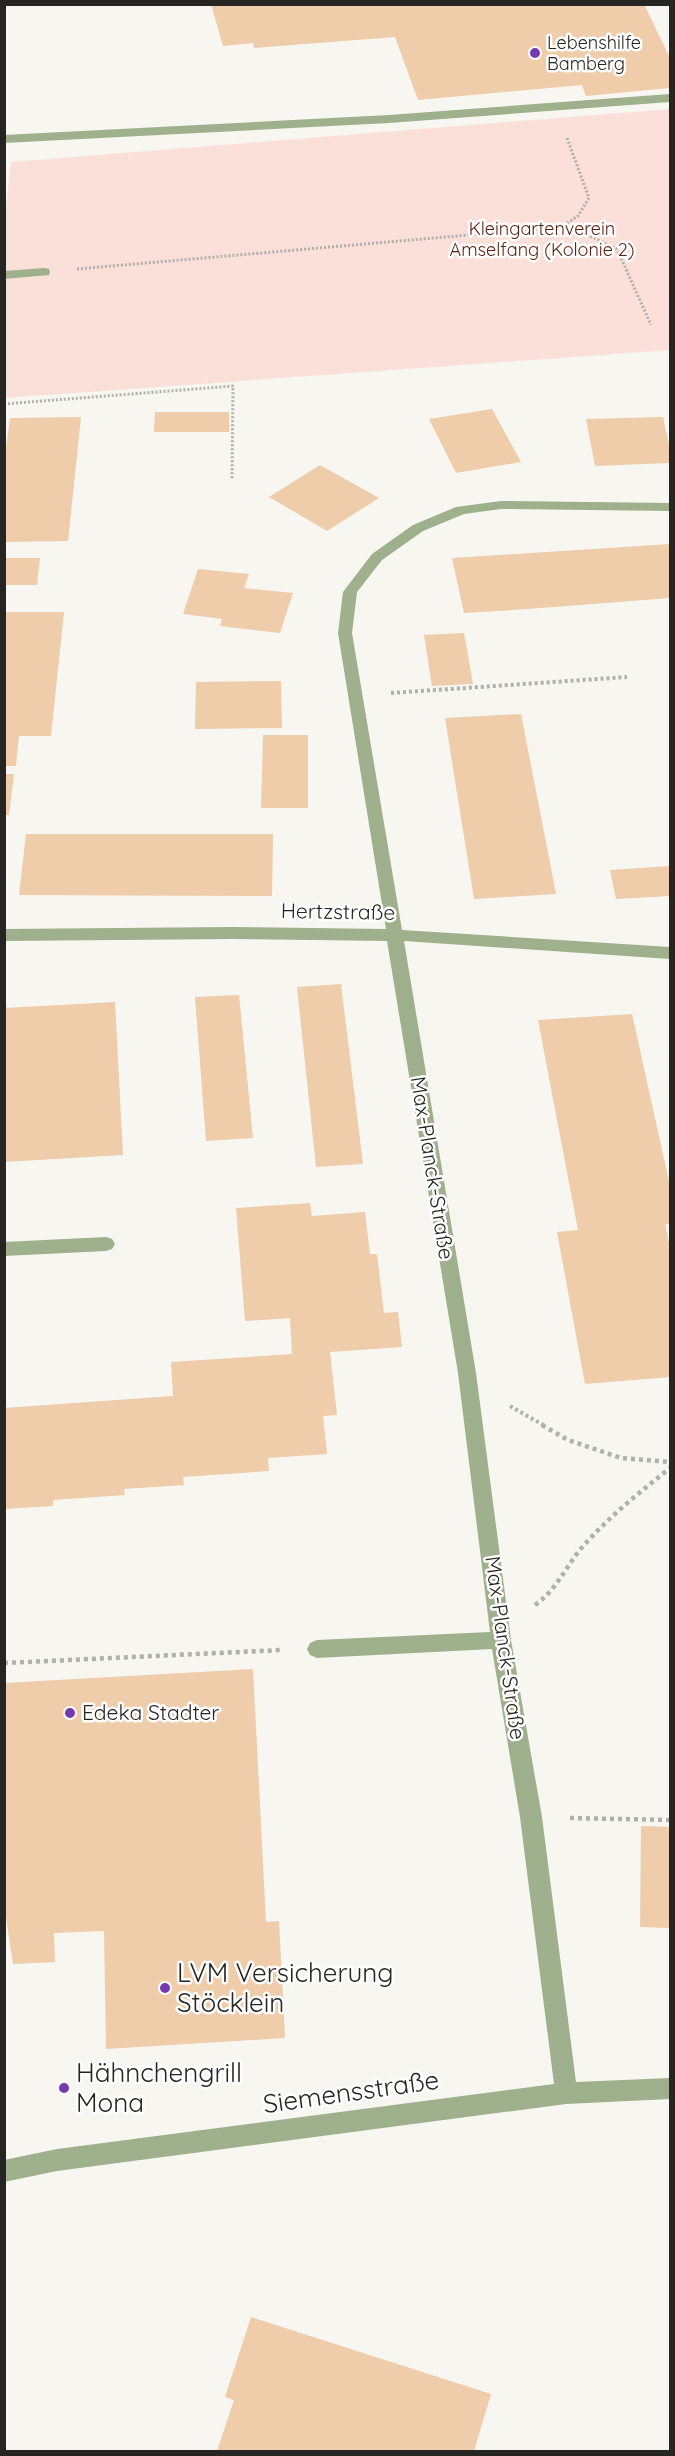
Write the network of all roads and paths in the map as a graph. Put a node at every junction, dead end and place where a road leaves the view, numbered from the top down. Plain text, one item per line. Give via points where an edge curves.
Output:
1 (670, 98) edge
2 (565, 133) dead end
3 (4, 139) edge
4 (561, 227) junction
5 (44, 272) joint
6 (4, 275) edge
7 (651, 325) dead end
8 (4, 404) edge
9 (232, 479) dead end
10 (670, 507) edge
11 (627, 677) dead end
12 (355, 696) junction
13 (4, 935) edge
14 (394, 935) junction
15 (670, 953) edge
16 (106, 1244) dead end
17 (4, 1249) edge
18 (466, 1373) junction
19 (670, 1462) edge
20 (670, 1468) edge
21 (501, 1633) junction
22 (317, 1649) joint
23 (4, 1663) edge
24 (531, 1817) junction
25 (670, 1820) edge
26 (670, 2089) edge
27 (566, 2093) junction
28 (4, 2171) edge

1 - 3 street via 389,119
2 - 4 path via 589,198 578,216
4 - 5 path
4 - 7 path via 617,249
5 - 6 street
8 - 9 path via 233,386
10 - 12 street, Max-Planck-Straße via 501,505 461,510 418,528 377,557 350,592 345,633
11 - 12 path
12 - 14 street, Max-Planck-Straße
13 - 14 street, Hertzstraße
14 - 15 street, Hertzstraße
14 - 18 street, Max-Planck-Straße
16 - 17 street
18 - 19 path via 512,1408 568,1440 621,1458
18 - 21 street, Max-Planck-Straße
20 - 21 path via 619,1509 572,1559 546,1599
21 - 22 street
21 - 24 street, Max-Planck-Straße
22 - 23 path
24 - 25 path
24 - 27 street, Max-Planck-Straße
26 - 27 street, Siemensstraße
27 - 28 street, Siemensstraße via 57,2160

